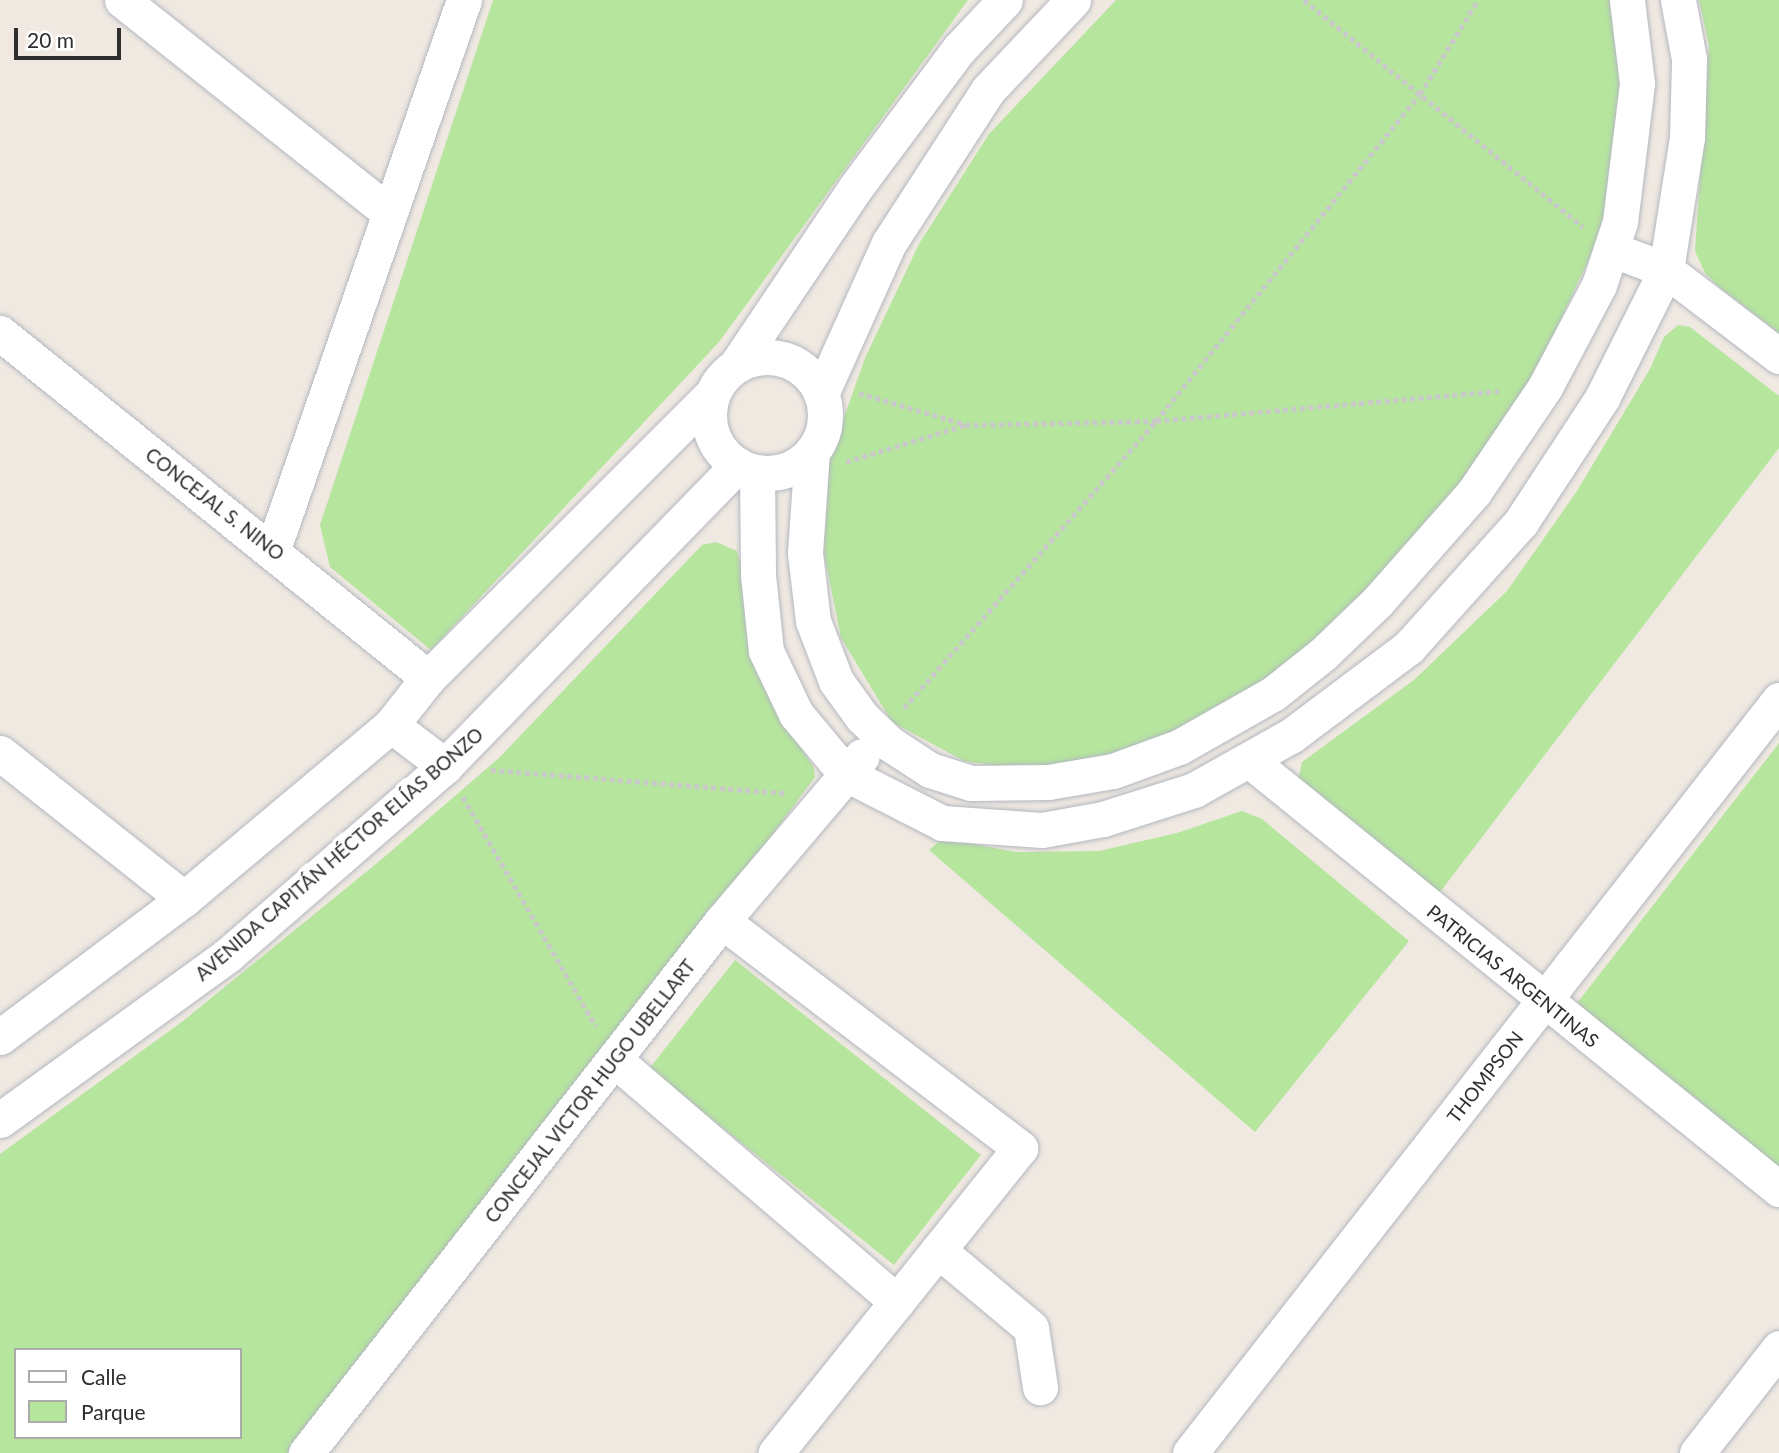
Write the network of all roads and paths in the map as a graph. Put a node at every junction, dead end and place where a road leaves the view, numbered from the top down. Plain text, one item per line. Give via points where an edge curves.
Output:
1 (122, 0) edge
2 (464, 0) edge
3 (1005, 0) edge
4 (1073, 0) edge
5 (1304, 0) edge
6 (1478, 0) edge
7 (1627, 0) edge
8 (1678, 0) edge
9 (1420, 94) junction
10 (390, 213) junction
11 (1611, 249) junction
12 (1666, 270) junction
13 (0, 333) edge
14 (1779, 356) edge
15 (737, 364) junction
16 (1545, 387) junction
17 (824, 389) junction
18 (711, 395) junction
19 (1156, 421) junction
20 (965, 425) junction
21 (811, 463) junction
22 (748, 469) junction
23 (273, 549) junction
24 (428, 678) junction
25 (1779, 700) edge
26 (391, 725) junction
27 (880, 735) junction
28 (0, 753) edge
29 (1249, 760) junction
30 (445, 766) junction
31 (836, 785) junction
32 (184, 899) junction
33 (722, 921) junction
34 (1543, 1002) junction
35 (0, 1037) edge
36 (616, 1061) junction
37 (0, 1120) edge
38 (1779, 1189) edge
39 (938, 1250) junction
40 (897, 1302) junction
41 (1779, 1348) edge
42 (1040, 1387) dead end
43 (306, 1453) edge
44 (776, 1453) edge
45 (1191, 1453) edge
46 (1697, 1453) edge

1 - 10 street
2 - 10 street
3 - 15 street via 959,50 856,187
4 - 17 street via 988,90 897,231
5 - 9 path
6 - 9 path
7 - 11 street via 1637,83 1620,222
8 - 12 street via 1689,59 1687,138
9 - 11 path
9 - 19 path
10 - 23 street
11 - 12 street
11 - 16 street via 1599,285
12 - 14 street
12 - 29 street via 1602,398 1521,522 1409,647 1292,735
13 - 23 street, CONCEJAL S. NINO
15 - 17 street via 756,357 785,360
15 - 18 street
16 - 19 path
16 - 27 street via 1474,492 1378,601 1324,654 1274,693 1179,747 1113,771 1048,782 971,783 930,770
17 - 20 path
17 - 21 street via 824,424
18 - 22 street via 712,435 723,453
18 - 24 street
19 - 20 path
19 - 27 path
20 - 21 path
21 - 22 street
21 - 27 street via 805,553 813,621 836,681
22 - 30 street, AVENIDA CAPITÁN HÉCTOR ELÍAS BONZO
22 - 31 street via 766,651
23 - 24 street, CONCEJAL S. NINO
24 - 26 street
25 - 34 street, THOMPSON
26 - 30 street
26 - 32 street
27 - 31 street, CONCEJAL VICTOR HUGO UBELLART
28 - 32 street
29 - 31 street via 1194,790 1104,819 1041,830 942,823
29 - 34 street, PATRICIAS ARGENTINAS
30 - 31 path
30 - 36 path
30 - 37 street, AVENIDA CAPITÁN HÉCTOR ELÍAS BONZO via 229,954
31 - 33 street, CONCEJAL VICTOR HUGO UBELLART
32 - 35 street
33 - 36 street, CONCEJAL VICTOR HUGO UBELLART
33 - 39 street via 1020,1148
34 - 38 street, PATRICIAS ARGENTINAS
34 - 45 street, THOMPSON
36 - 40 street
36 - 43 street, CONCEJAL VICTOR HUGO UBELLART
39 - 40 street
39 - 42 street via 1031,1328
40 - 44 street
41 - 46 street

